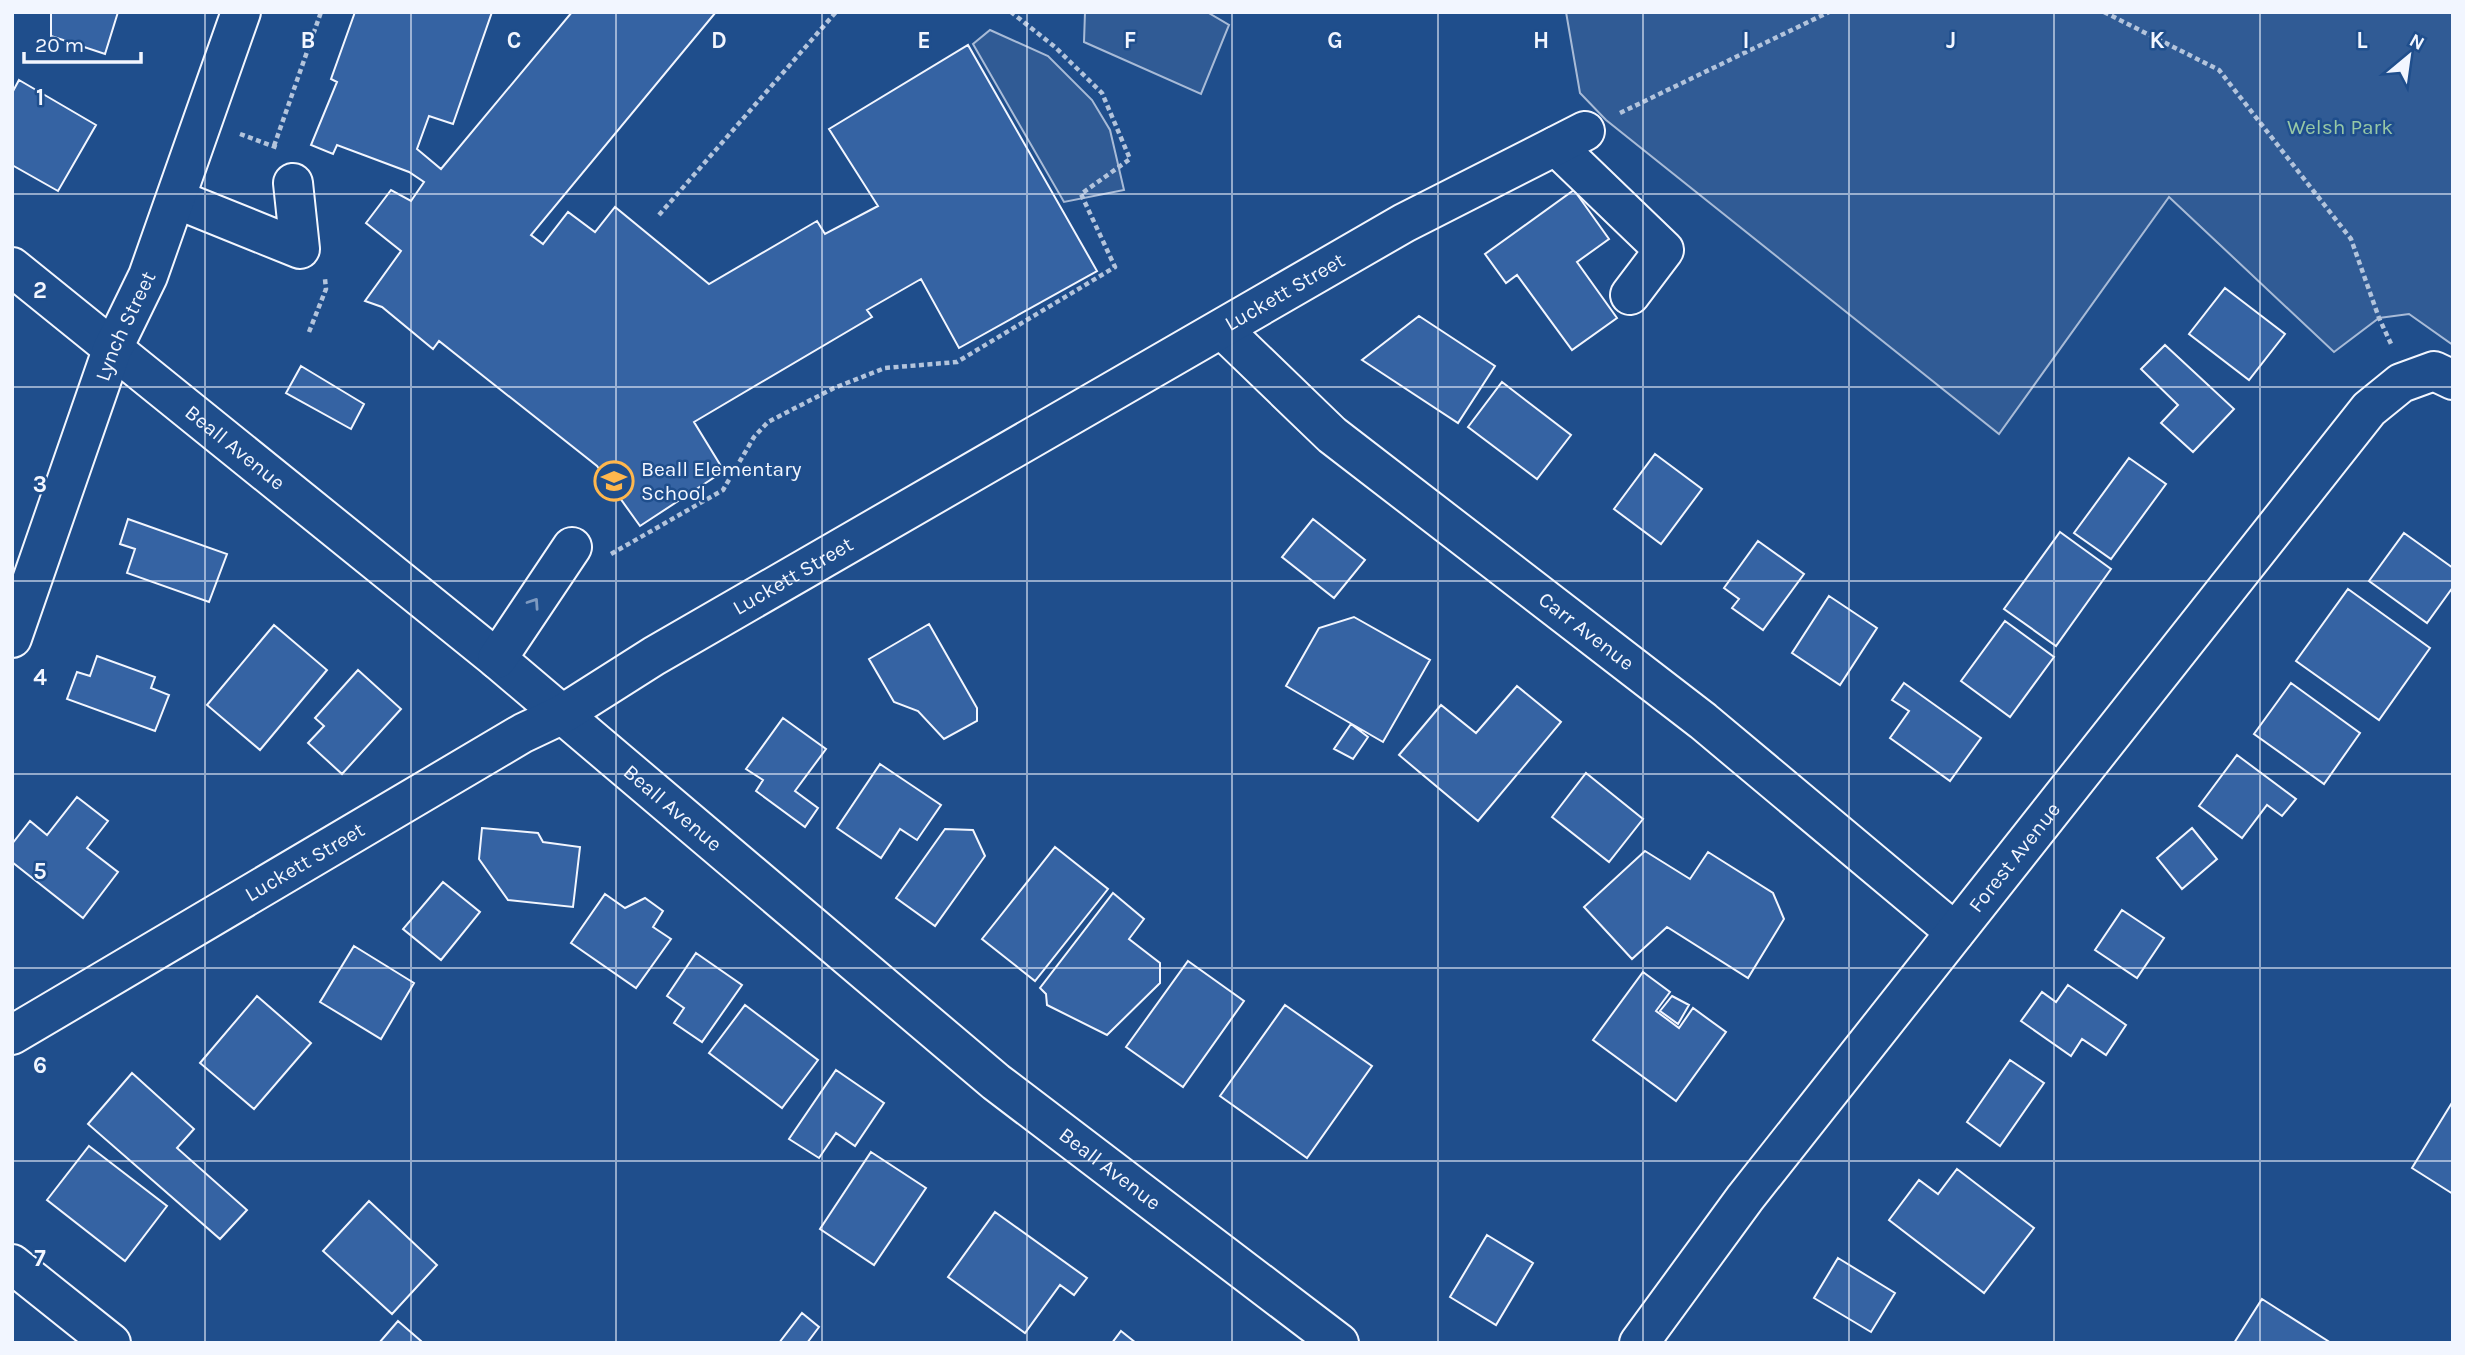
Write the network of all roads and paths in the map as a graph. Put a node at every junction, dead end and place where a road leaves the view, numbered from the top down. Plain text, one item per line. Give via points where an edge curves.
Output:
1 (241, 12) edge
2 (321, 12) edge
3 (836, 12) edge
4 (1011, 12) edge
5 (1829, 12) edge
6 (2104, 12) edge
7 (1570, 138) junction
8 (274, 146) dead end
9 (293, 183) dead end
10 (176, 199) junction
11 (659, 215) dead end
12 (12, 267) edge
13 (1630, 295) dead end
14 (1222, 329) junction
15 (112, 350) junction
16 (2453, 380) edge
17 (2401, 383) junction
18 (589, 551) joint
19 (12, 638) edge
20 (497, 659) junction
21 (561, 715) junction
22 (1955, 932) junction
23 (12, 1035) edge
24 (12, 1264) edge
25 (111, 1343) edge
26 (1339, 1343) edge
27 (1639, 1343) edge

1 - 10 street, Lynch Street
2 - 8 path
3 - 11 path
4 - 18 path via 1102,93 1130,159 1081,194 1115,267 957,362 885,369 834,388 768,422 723,490
5 - 7 path
6 - 17 path via 2219,71 2351,239 2391,339
7 - 13 street via 1664,250
7 - 14 street, Luckett Street via 1404,222
9 - 10 street via 300,249
10 - 15 street, Lynch Street via 148,276
12 - 15 street, Beall Avenue
14 - 21 street, Luckett Street via 654,656
14 - 22 street, Carr Avenue via 1332,435 1703,721
15 - 19 street, Lynch Street
15 - 20 street, Beall Avenue
16 - 17 street via 2434,371
17 - 22 street, Forest Avenue via 2370,409
20 -> 18 street
20 - 21 street, Beall Avenue
21 - 23 street, Luckett Street via 523,733
21 - 26 street, Beall Avenue via 996,1082
22 - 27 street, Forest Avenue via 1745,1198
24 - 25 street

